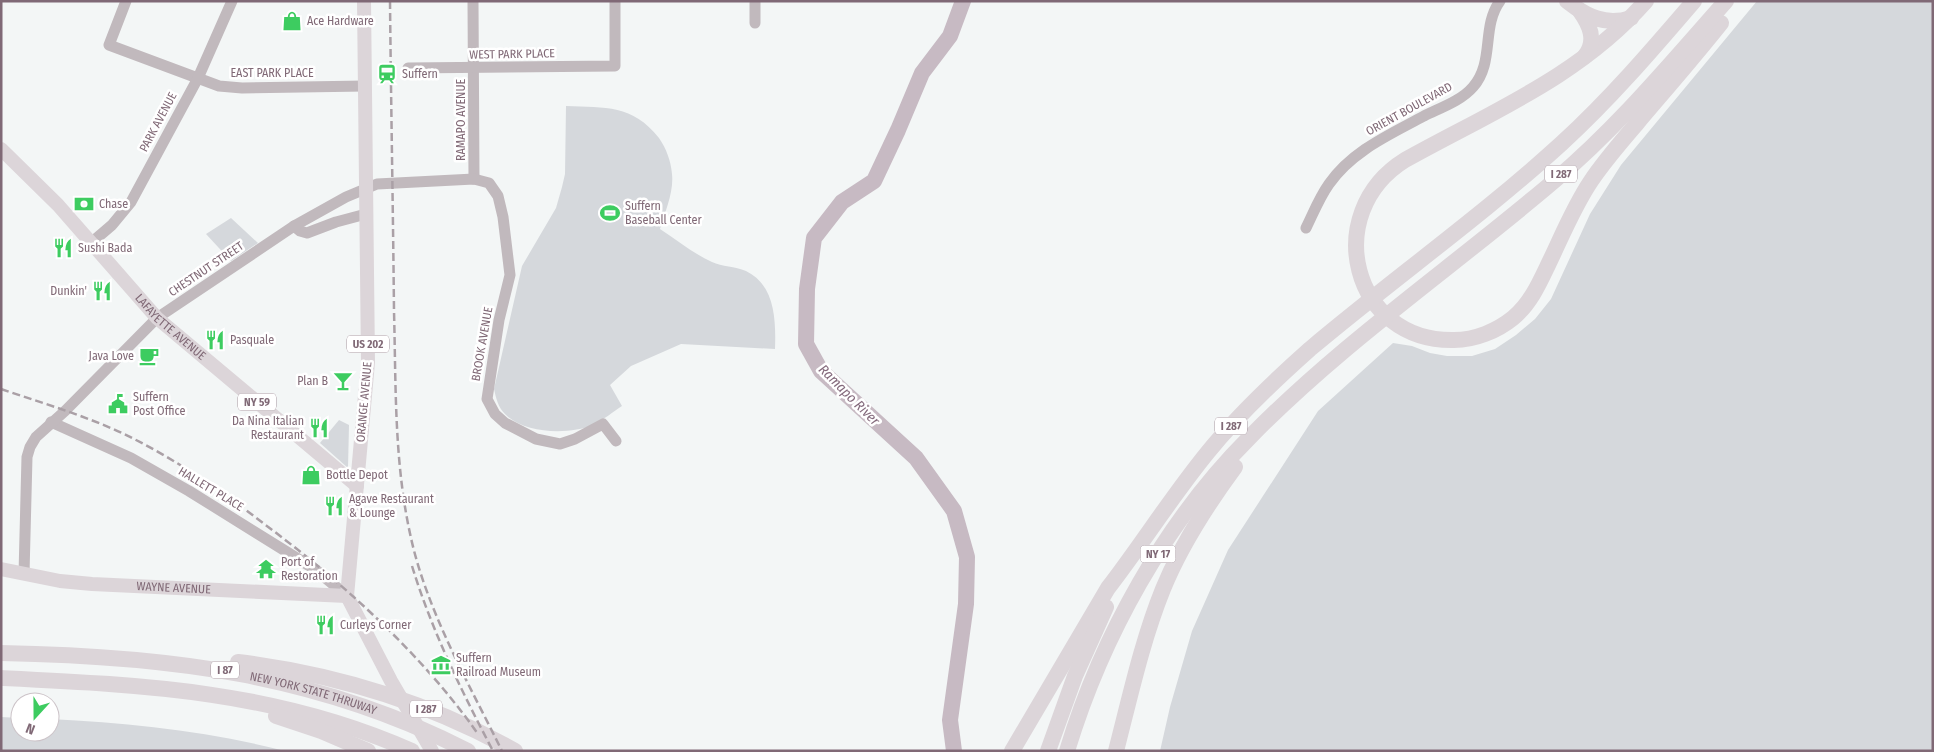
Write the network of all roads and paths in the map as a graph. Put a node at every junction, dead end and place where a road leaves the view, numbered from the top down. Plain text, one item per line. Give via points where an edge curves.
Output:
1 (126, 1) edge
2 (232, 1) edge
3 (364, 1) edge
4 (473, 1) edge
5 (614, 1) edge
6 (755, 1) edge
7 (1500, 1) edge
8 (1646, 1) edge
9 (1694, 1) edge
10 (1726, 1) edge
11 (1737, 1) edge
12 (1574, 6) edge
13 (1630, 18) junction
14 (755, 23) dead end
15 (1580, 62) junction
16 (408, 68) dead end
17 (474, 68) junction
18 (198, 78) junction
19 (365, 86) junction
20 (1, 149) edge
21 (474, 179) junction
22 (366, 208) junction
23 (294, 226) junction
24 (1306, 228) dead end
25 (91, 243) junction
26 (157, 318) junction
27 (1299, 390) junction
28 (52, 422) junction
29 (616, 441) dead end
30 (357, 486) junction
31 (1125, 566) junction
32 (1, 569) edge
33 (24, 574) junction
34 (347, 596) junction
35 (1, 653) edge
36 (103, 658) junction
37 (1, 678) edge
38 (197, 692) junction
39 (368, 751) edge
40 (412, 751) edge
41 (432, 751) edge
42 (468, 751) edge
43 (515, 751) edge
44 (1012, 751) edge
45 (1048, 751) edge
46 (1067, 751) edge
47 (1116, 751) edge

1 - 18 street, EAST PARK PLACE via 111,40
2 - 18 street, PARK AVENUE
3 - 19 main road, ORANGE AVENUE / US 202
4 - 17 street, RAMAPO AVENUE
5 - 17 street, WEST PARK PLACE via 616,66
6 - 14 street
7 - 24 street, ORIENT BOULEVARD via 1493,14 1483,72 1473,87 1353,158 1330,183
8 - 13 highway
9 - 31 highway, I 287 via 1618,89 1561,144 1336,328 1256,399 1208,452
10 - 27 highway, I 287 via 1636,103 1578,160
11 - 15 highway via 1591,181 1536,290 1520,311 1507,323 1467,339 1446,340 1416,334 1401,327 1383,312 1368,292 1357,262 1358,221 1378,181 1413,156
12 - 13 highway via 1594,18 1608,21
12 - 15 highway via 1588,25 1592,38 1588,53
13 - 15 highway
16 - 17 street, WEST PARK PLACE
17 - 21 street, RAMAPO AVENUE
18 - 19 street, EAST PARK PLACE via 219,86 242,88
18 - 25 street, PARK AVENUE via 131,202
19 - 22 main road, ORANGE AVENUE / US 202
20 - 25 main road, LAFAYETTE AVENUE / NY 59
21 - 23 street, CHESTNUT STREET via 377,184
21 - 29 street, BROOK AVENUE via 489,183 498,196 510,275 499,320 487,398 495,414 536,439 560,444 604,424
22 - 23 street via 307,233
22 - 30 main road, ORANGE AVENUE / US 202 via 368,364
23 - 26 street, CHESTNUT STREET
25 - 26 main road, LAFAYETTE AVENUE / NY 59
26 - 28 street, CHESTNUT STREET
26 - 30 main road, LAFAYETTE AVENUE / NY 59
27 - 46 highway, NY 17 via 1224,465 1167,540 1118,624
27 - 47 highway, I 287 via 1223,483 1184,545 1154,612
28 - 33 street, CHESTNUT STREET via 36,437 27,457
28 - 34 street, HALLETT PLACE via 131,458 189,492 316,570
30 - 34 main road, ORANGE AVENUE / US 202
31 - 44 highway, I 287 via 1094,610
31 - 45 highway, NY 17 via 1075,676
32 - 33 main road, WAYNE AVENUE
33 - 34 main road, WAYNE AVENUE via 92,584
34 - 41 main road
35 - 36 highway, NEW YORK STATE THRUWAY / I 87
36 - 42 highway, NEW YORK STATE THRUWAY / I 87 via 226,670 283,682 345,699 411,724
36 - 43 highway, I 287 via 220,660 331,680 420,706
37 - 38 highway, NEW YORK STATE THRUWAY / I 87
38 - 39 highway via 290,720
38 - 40 highway, NEW YORK STATE THRUWAY / I 87 via 307,713

